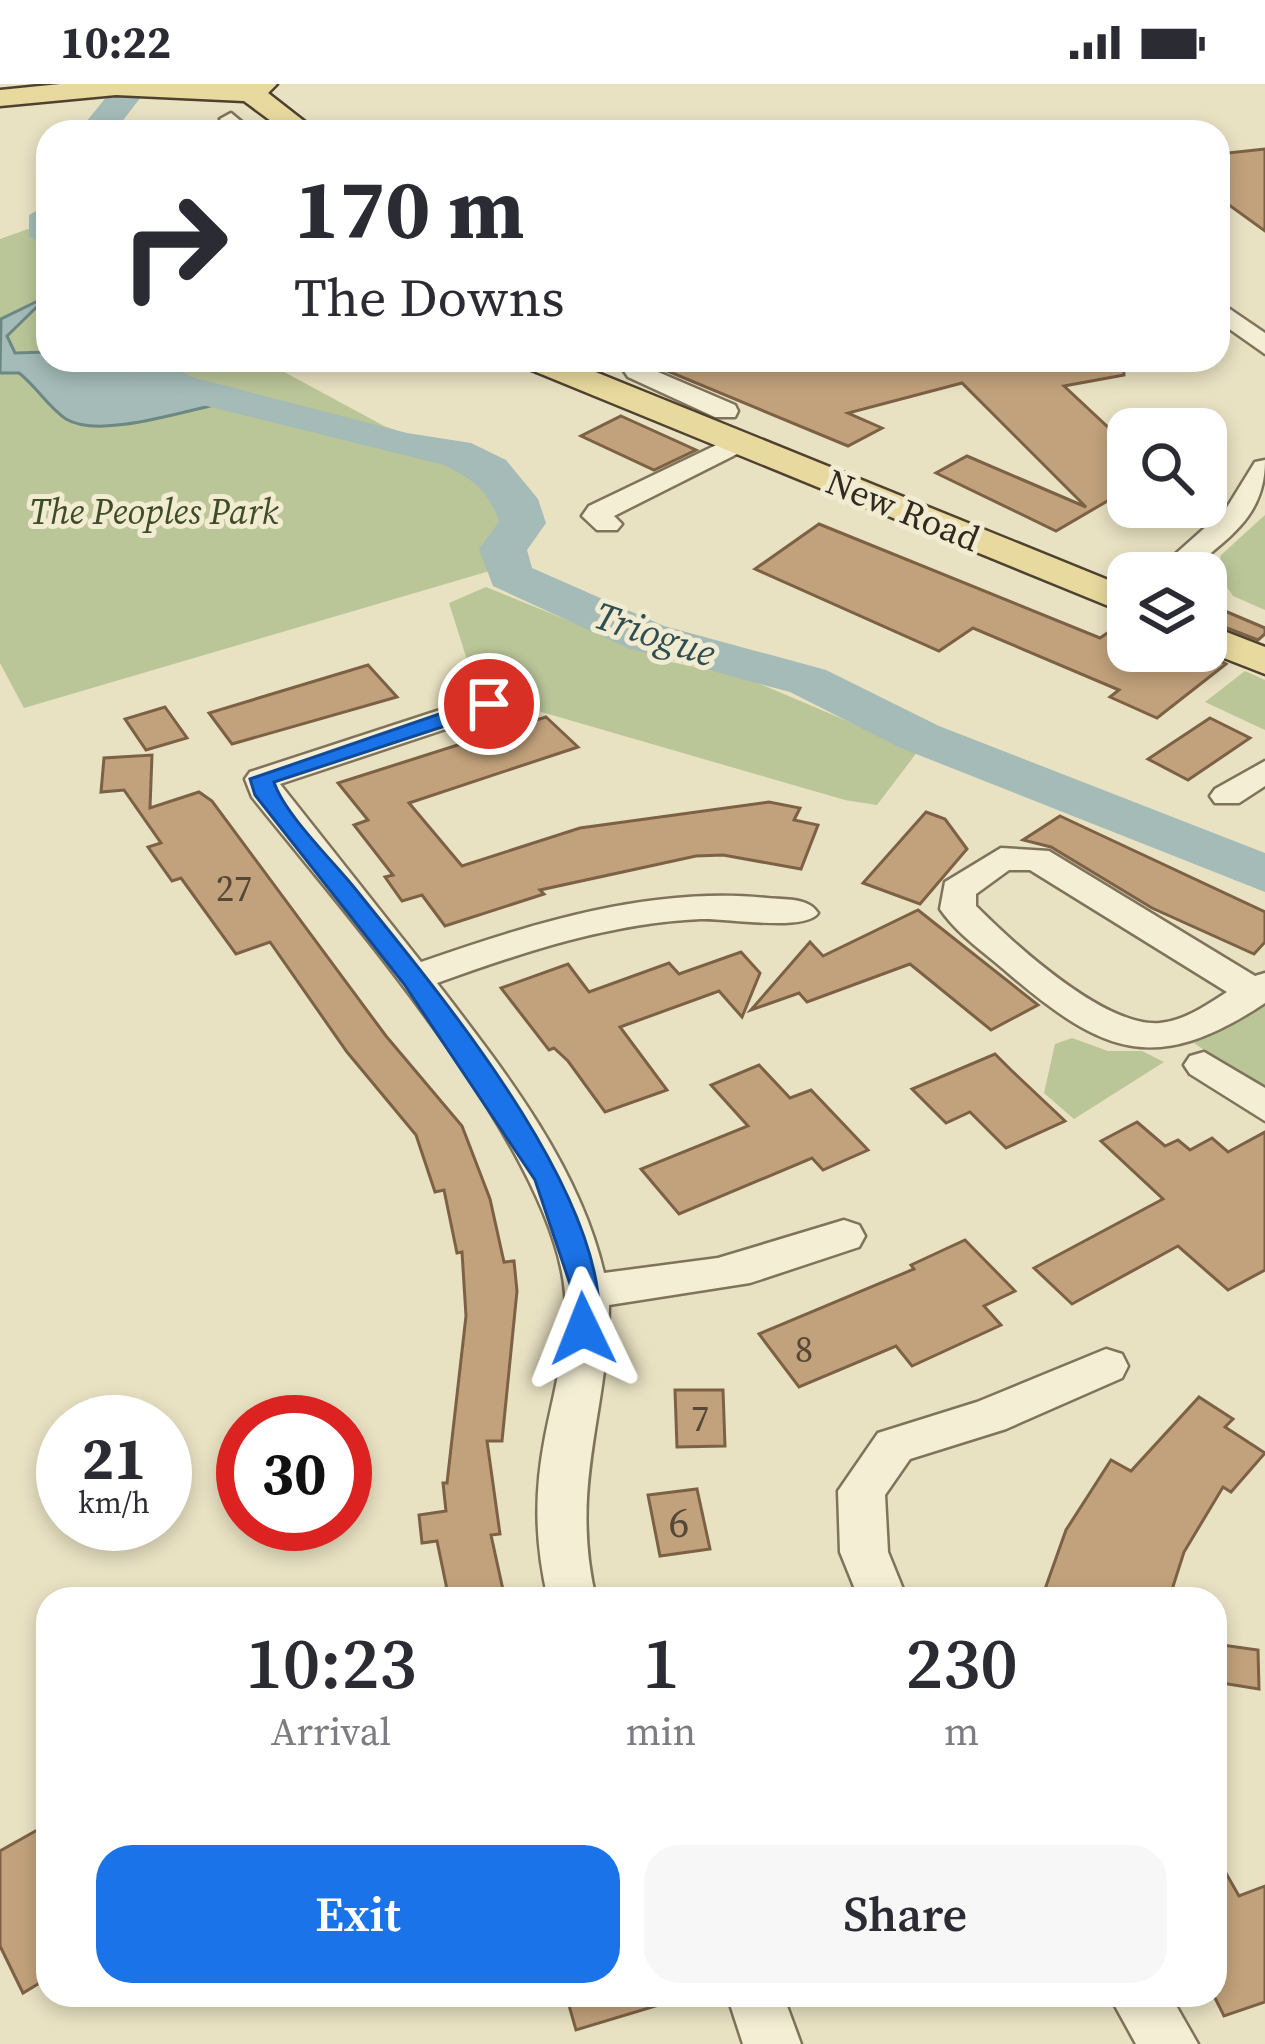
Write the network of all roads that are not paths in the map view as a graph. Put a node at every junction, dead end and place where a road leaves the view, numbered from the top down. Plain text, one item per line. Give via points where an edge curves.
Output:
1 (157, 86) edge
2 (200, 88) edge
3 (256, 88) edge
4 (0, 98) edge
5 (291, 120) edge
6 (1230, 319) edge
7 (1265, 346) edge
8 (579, 372) edge
9 (639, 372) edge
10 (674, 409) junction
11 (730, 428) junction
12 (1265, 468) edge
13 (607, 524) dead end
14 (1193, 552) edge
15 (1107, 592) edge
16 (1227, 645) edge
17 (1265, 662) edge
18 (489, 704) dead end
19 (1265, 771) edge
20 (1227, 796) dead end
21 (800, 913) dead end
22 (413, 978) junction
23 (1259, 989) edge
24 (1204, 1065) dead end
25 (1265, 1106) edge
26 (844, 1236) dead end
27 (587, 1290) junction
28 (1106, 1366) dead end
29 (570, 1587) edge
30 (878, 1587) edge
31 (759, 2007) edge
32 (1145, 2007) edge
33 (772, 2044) edge
34 (1168, 2044) edge

1 - 2 main road
1 - 4 main road
2 - 3 main road
3 - 5 main road
6 - 7 street
8 - 10 main road, New Road
9 - 10 street
10 - 11 main road, New Road
11 - 13 street via 599,512
11 - 15 main road, New Road
12 - 14 street via 1237,514
16 - 17 main road
18 - 22 street via 262,779
19 - 20 street
21 - 22 street via 707,906 617,915
22 - 27 street via 549,1178
23 - 23 street via 1187,1030 1153,1037 1111,1030 974,924 958,909 958,890 1000,859 1037,859
24 - 25 street
26 - 27 street via 710,1278
27 - 29 street via 559,1529
28 - 30 street via 990,1416 894,1445 872,1468 860,1507 864,1552
31 - 33 street
32 - 34 street

